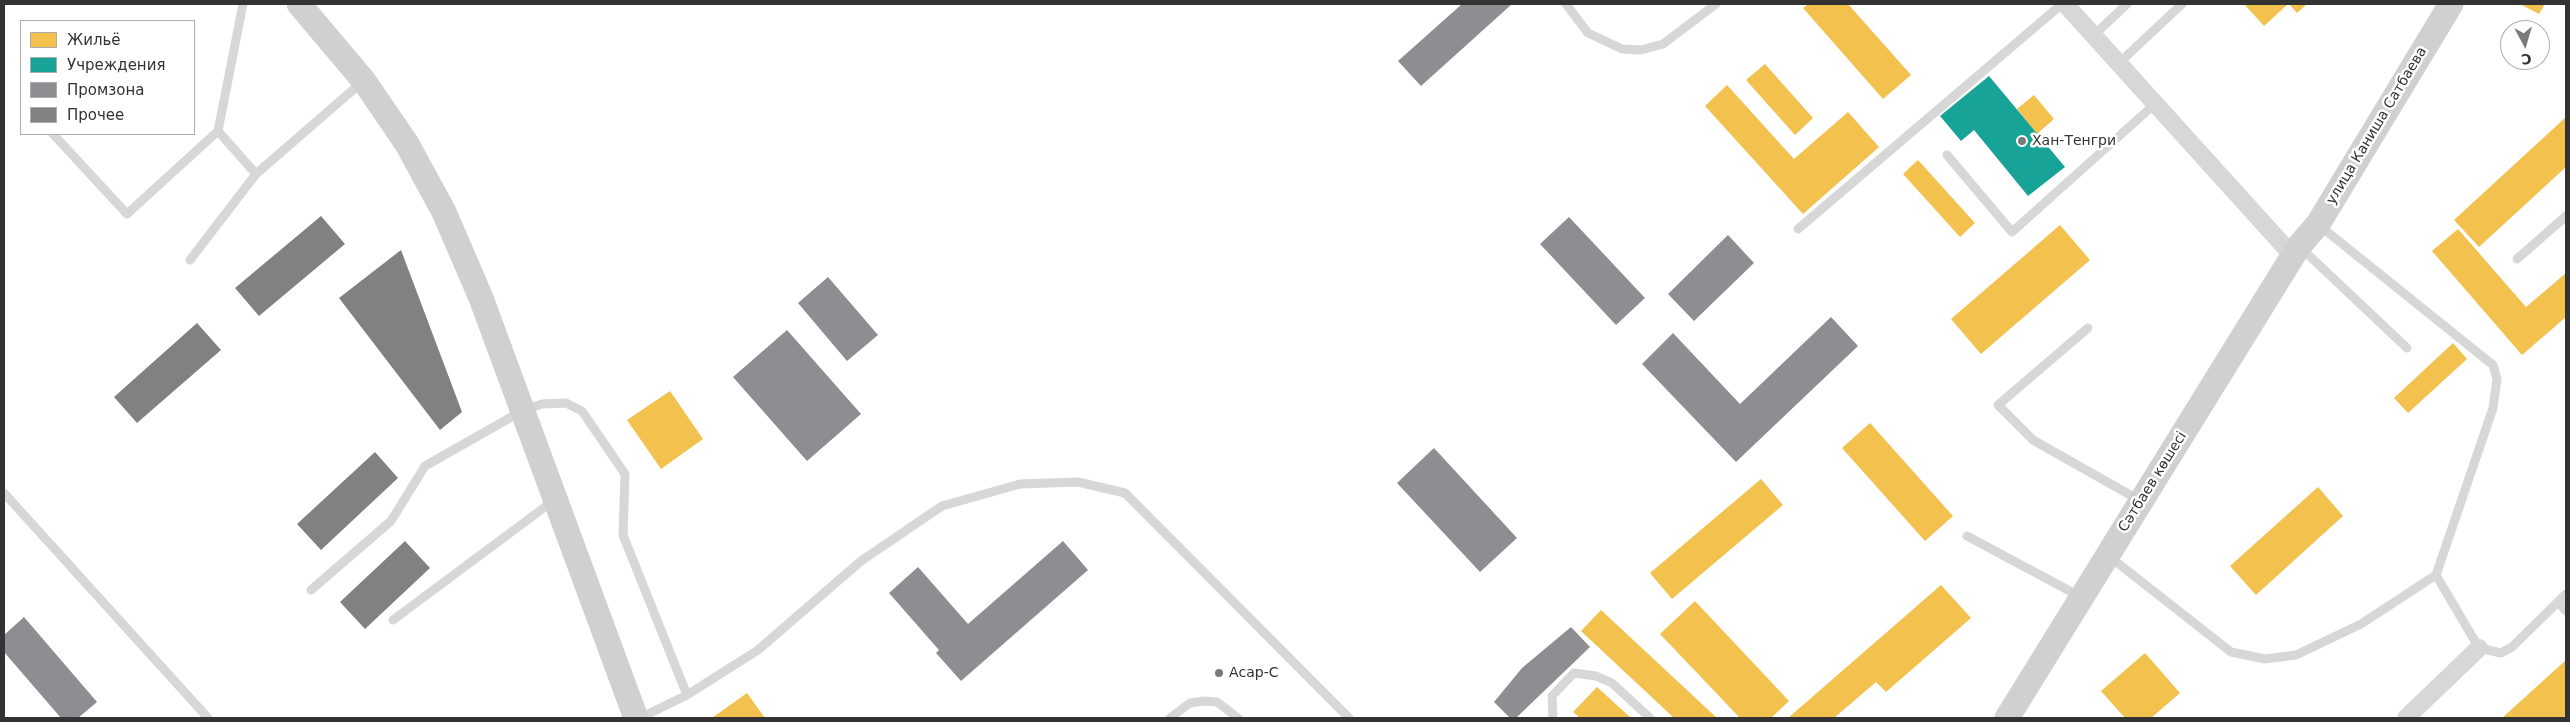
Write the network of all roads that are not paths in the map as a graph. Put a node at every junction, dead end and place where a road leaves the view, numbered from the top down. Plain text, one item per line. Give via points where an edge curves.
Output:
1 (243, 4) edge
2 (299, 4) edge
3 (1566, 4) edge
4 (1716, 4) edge
5 (2064, 4) edge
6 (2127, 4) edge
7 (2182, 4) edge
8 (2451, 4) edge
9 (2094, 35) junction
10 (2119, 63) junction
11 (364, 81) junction
12 (2156, 103) junction
13 (218, 131) junction
14 (54, 135) edge
15 (1947, 155) dead end
16 (256, 174) junction
17 (2566, 216) edge
18 (2318, 224) junction
19 (1798, 229) dead end
20 (2296, 251) junction
21 (2517, 259) dead end
22 (190, 260) dead end
23 (2088, 328) dead end
24 (2406, 348) dead end
25 (522, 411) junction
26 (4, 493) edge
27 (555, 500) junction
28 (2141, 501) junction
29 (1967, 536) dead end
30 (2108, 556) junction
31 (2436, 575) junction
32 (311, 590) dead end
33 (2566, 594) edge
34 (2082, 598) junction
35 (2558, 602) junction
36 (2566, 611) edge
37 (393, 620) dead end
38 (2479, 648) junction
39 (688, 695) junction
40 (208, 718) edge
41 (636, 718) edge
42 (640, 718) edge
43 (1170, 718) edge
44 (1238, 718) edge
45 (1349, 718) edge
46 (1552, 718) edge
47 (1650, 718) edge
48 (2007, 718) edge
49 (2406, 718) edge

1 - 13 lane
2 - 11 main road
3 - 4 lane via 1588,34 1622,49 1641,50 1663,44
5 - 9 street
5 - 19 lane
6 - 9 lane
7 - 10 lane
8 - 18 main road, улица Каниша Сатбаева
9 - 10 street
10 - 12 street
11 - 16 lane
11 - 25 main road via 407,144 444,212 481,298
12 - 15 lane via 2012,232
12 - 20 street
13 - 14 lane via 127,214
13 - 16 lane
16 - 22 lane
17 - 21 lane
18 - 20 main road, улица Каниша Сатбаева
18 - 31 lane via 2493,365 2497,379 2493,408
20 - 24 lane
20 - 28 main road, Сәтбаев көшесі
23 - 28 lane via 1998,405 2033,440
25 - 27 main road
25 - 32 lane via 425,466 391,521
25 - 39 lane via 542,404 566,403 582,411 625,474 624,535
26 - 40 lane
27 - 37 lane
27 - 41 main road
28 - 30 main road, Сәтбаев көшесі
29 - 34 lane
30 - 31 lane via 2232,652 2265,659 2296,655 2361,624
30 - 34 main road, Сәтбаев көшесі
31 - 38 lane
33 - 35 lane
34 - 48 main road, Сәтбаев көшесі
35 - 36 lane
35 - 38 lane via 2512,647 2501,653
38 - 49 street
39 - 42 lane
39 - 45 lane via 758,650 861,561 942,506 1020,484 1078,482 1125,493
43 - 44 lane via 1190,703 1204,701 1217,702
46 - 47 lane via 1552,696 1574,673 1596,676 1612,683

